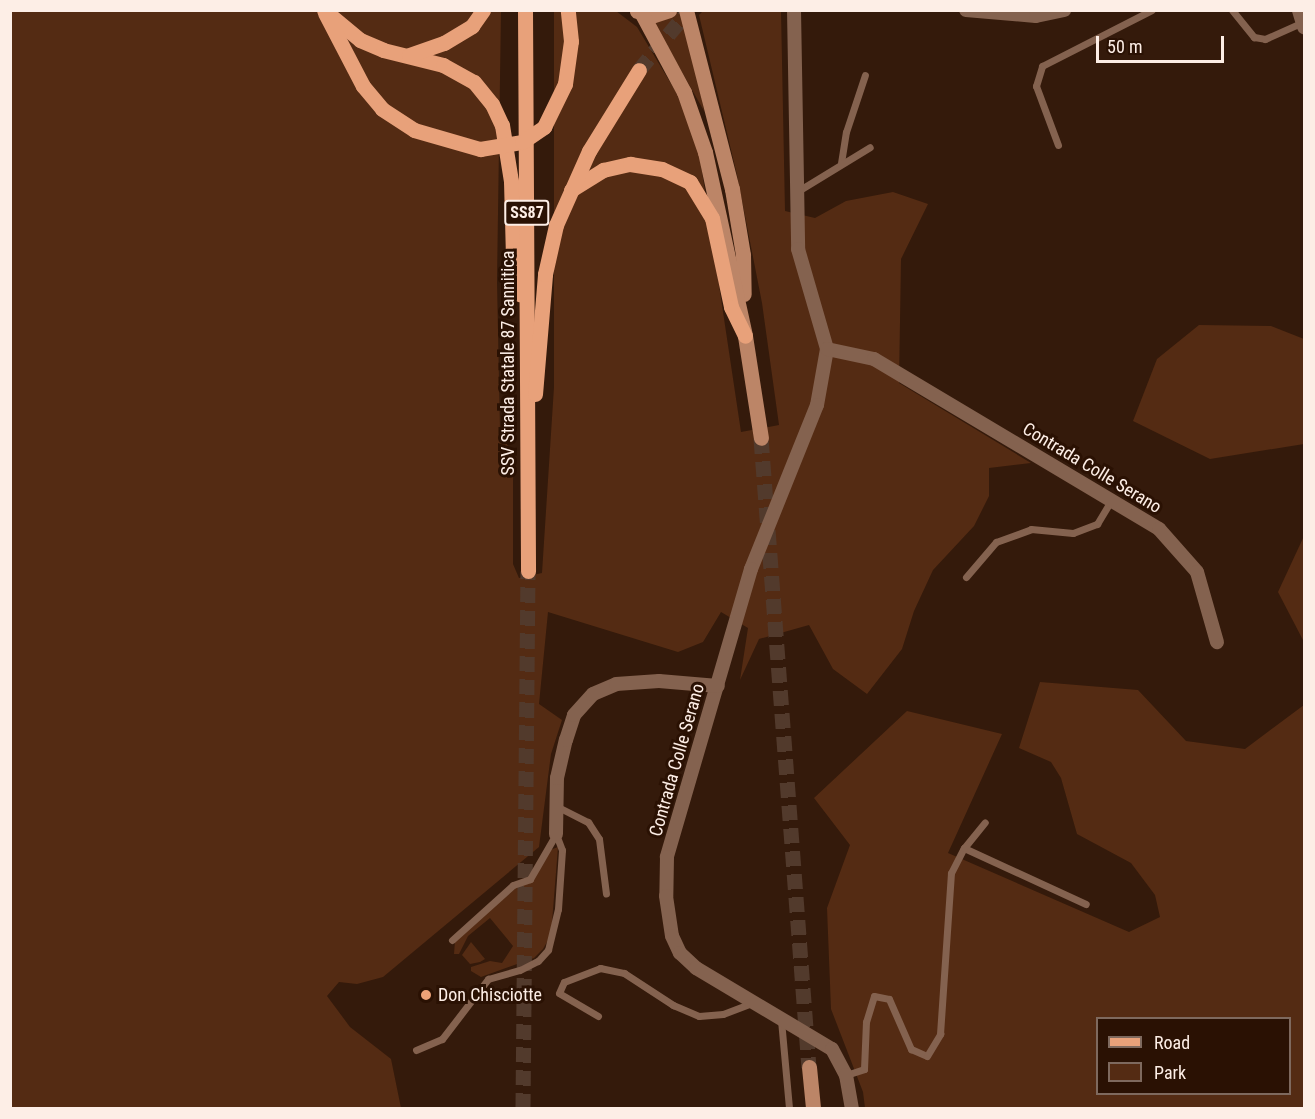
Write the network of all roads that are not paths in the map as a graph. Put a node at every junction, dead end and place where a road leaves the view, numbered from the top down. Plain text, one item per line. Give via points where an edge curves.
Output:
1 (324, 10) edge
2 (483, 10) edge
3 (525, 10) edge
4 (568, 10) edge
5 (669, 10) edge
6 (686, 10) edge
7 (794, 10) edge
8 (966, 10) edge
9 (1064, 10) edge
10 (1152, 10) edge
11 (1232, 10) edge
12 (639, 12) edge
13 (1302, 19) edge
14 (410, 55) junction
15 (639, 70) tunnel mouth
16 (865, 75) dead end
17 (1058, 145) dead end
18 (870, 147) dead end
19 (841, 163) junction
20 (571, 190) junction
21 (796, 193) junction
22 (745, 336) junction
23 (528, 337) junction
24 (827, 349) junction
25 (761, 438) tunnel mouth
26 (527, 441) junction
27 (1112, 499) junction
28 (528, 571) tunnel mouth
29 (966, 577) dead end
30 (1217, 642) dead end
31 (718, 686) junction
32 (558, 807) junction
33 (985, 822) dead end
34 (556, 834) junction
35 (964, 848) junction
36 (606, 894) dead end
37 (1086, 904) dead end
38 (452, 940) dead end
39 (754, 1002) junction
40 (598, 1016) dead end
41 (781, 1017) junction
42 (416, 1050) dead end
43 (809, 1067) tunnel mouth
44 (846, 1075) junction
45 (789, 1108) edge
46 (813, 1108) edge
47 (852, 1108) edge

1 - 4 main road via 363,86 382,109 414,130 451,144 480,149 522,142 544,127 565,84 571,41
1 - 14 main road via 360,40
2 - 14 main road via 472,27 444,43
3 - 23 main road, SSV Strada Statale 87 Sannitica / SS87
5 - 12 main road
6 - 22 main road via 732,189 743,255
7 - 21 street, Contrada Colle Serano
8 - 9 street via 999,16 1036,16
10 - 17 lane via 1042,66 1036,86
11 - 13 lane via 1254,37 1265,39
12 - 22 main road via 684,92 705,152
14 - 23 main road via 442,65 474,82 502,125 511,181 513,255
15 - 20 main road via 611,111
16 - 19 lane via 846,132
18 - 19 lane
19 - 21 lane
20 - 22 main road via 603,170 630,164 662,169 690,182 704,199 712,218 730,308
20 - 26 main road via 556,225 545,274 540,361
21 - 24 street, Contrada Colle Serano via 798,249
22 - 25 main road
23 - 26 main road, SSV Strada Statale 87 Sannitica / SS87
24 - 27 street, Contrada Colle Serano via 874,359
24 - 31 street, Contrada Colle Serano via 817,405 751,569
26 - 28 main road, SSV Strada Statale 87 Sannitica / SS87
27 - 29 lane via 1097,524 1073,533 1031,529 996,542
27 - 30 street, Contrada Colle Serano via 1159,529 1197,572
31 - 32 street via 616,684 593,694 574,716 566,740 557,778
31 - 39 street, Contrada Colle Serano via 667,857 666,896 672,936 680,953 696,968
32 - 34 street
32 - 36 lane via 588,822 599,839
33 - 35 lane
34 - 38 lane via 530,879 513,885
34 - 42 lane via 562,850 558,909 549,950 520,970 488,978 442,1039
35 - 37 lane
35 - 44 lane via 951,873 940,1034 927,1056 911,1049 889,999 874,996 866,1022 864,1069
39 - 40 lane via 723,1014 699,1016 673,1005 624,973 600,968 564,982 558,993
39 - 41 street, Contrada Colle Serano
41 - 44 street, Contrada Colle Serano via 832,1049
41 - 45 lane
43 - 46 main road
44 - 47 street, Contrada Colle Serano

